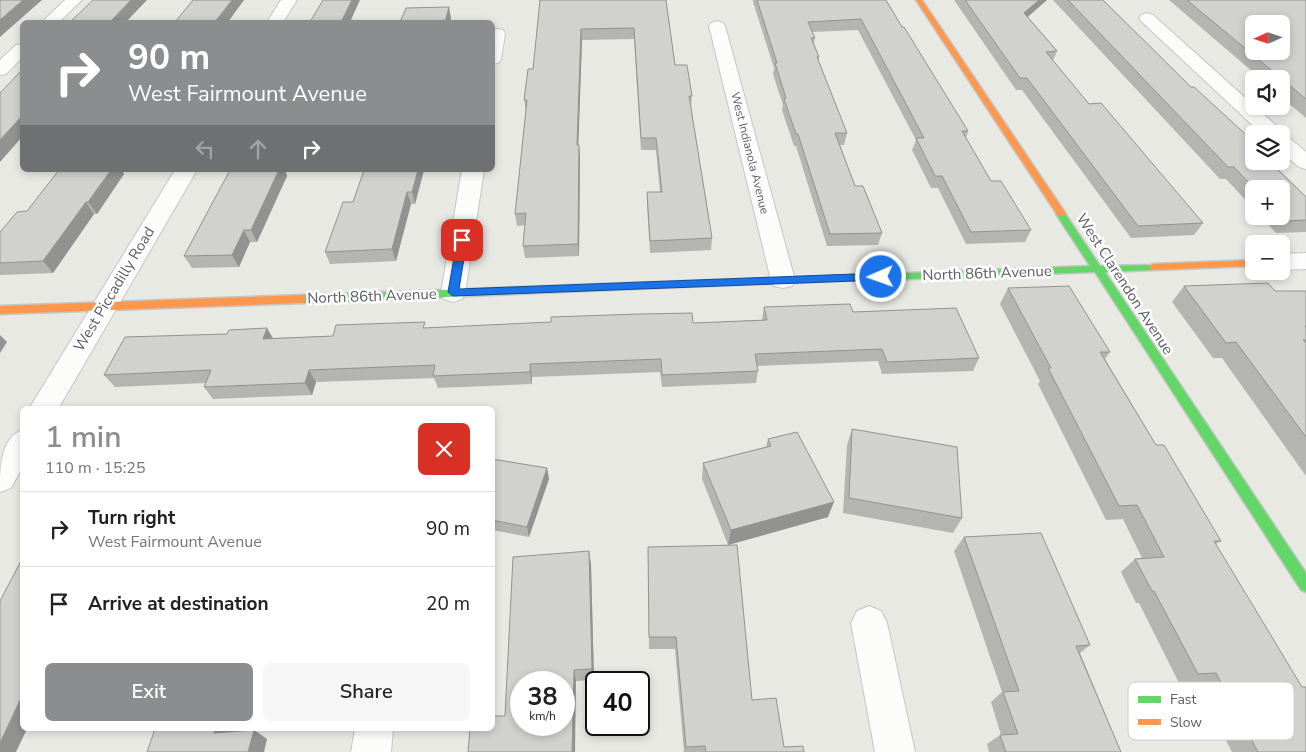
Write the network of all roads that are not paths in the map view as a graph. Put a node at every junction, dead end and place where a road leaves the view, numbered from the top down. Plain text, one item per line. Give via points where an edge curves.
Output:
1 (74, 0) edge
2 (289, 0) edge
3 (919, 0) edge
4 (1147, 18) dead end
5 (52, 20) edge
6 (276, 20) edge
7 (717, 26) dead end
8 (497, 34) dead end
9 (20, 44) edge
10 (495, 44) edge
11 (0, 45) edge
12 (20, 51) edge
13 (0, 70) edge
14 (1264, 125) edge
15 (1290, 149) edge
16 (1306, 163) edge
17 (185, 172) edge
18 (473, 172) edge
19 (1306, 261) edge
20 (1290, 262) edge
21 (1245, 263) edge
22 (1097, 269) junction
23 (782, 280) junction
24 (453, 292) junction
25 (105, 306) junction
26 (0, 310) edge
27 (45, 406) edge
28 (20, 445) edge
29 (0, 480) edge
30 (1306, 585) edge
31 (869, 624) dead end
32 (374, 731) edge
33 (370, 752) edge
34 (895, 752) edge

1 - 5 street
2 - 6 street
3 - 22 street, West Clarendon Avenue
4 - 14 street
7 - 23 street, West Indianola Avenue
8 - 10 street
9 - 11 street
12 - 13 street
15 - 16 street
17 - 25 street, West Piccadilly Road
18 - 24 street
19 - 20 street
21 - 22 street, North 86th Avenue
22 - 23 street, North 86th Avenue
22 - 30 street, West Clarendon Avenue
23 - 24 street, North 86th Avenue
24 - 25 street, North 86th Avenue
25 - 26 street, North 86th Avenue
25 - 27 street, West Piccadilly Road
28 - 29 street
31 - 34 street
32 - 33 street

